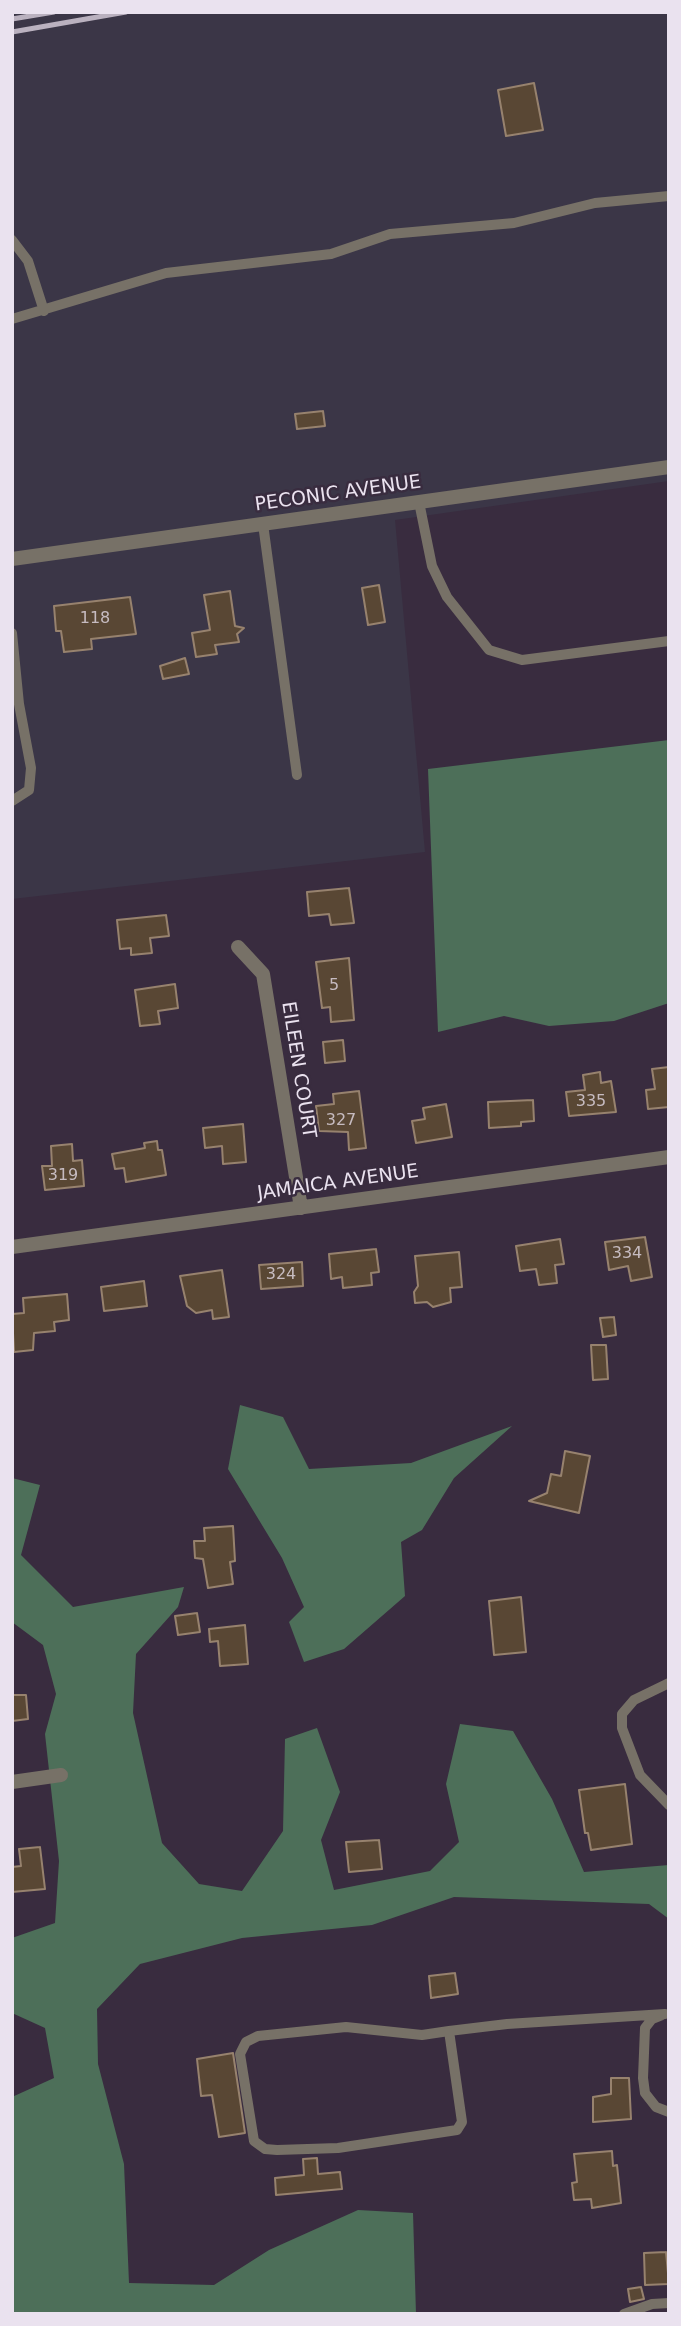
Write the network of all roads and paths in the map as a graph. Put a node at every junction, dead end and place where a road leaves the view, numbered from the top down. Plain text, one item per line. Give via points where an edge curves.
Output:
1 (669, 196) edge
2 (12, 240) edge
3 (44, 311) junction
4 (12, 319) edge
5 (669, 467) edge
6 (419, 502) junction
7 (264, 524) junction
8 (12, 559) edge
9 (12, 633) edge
10 (669, 641) edge
11 (16, 704) edge
12 (297, 775) dead end
13 (12, 801) edge
14 (238, 947) dead end
15 (669, 1157) edge
16 (301, 1208) junction
17 (12, 1248) edge
18 (669, 1683) edge
19 (61, 1775) dead end
20 (12, 1782) edge
21 (669, 1805) edge
22 (667, 2014) edge
23 (449, 2031) junction
24 (669, 2112) edge
25 (669, 2303) edge
26 (624, 2314) edge

1 - 3 lane via 594,203 514,223 390,234 331,254 166,272
2 - 3 lane via 28,261
3 - 4 lane
5 - 6 street, PECONIC AVENUE
6 - 7 street, PECONIC AVENUE
6 - 10 lane via 432,566 447,597 489,650 522,660
7 - 8 street, PECONIC AVENUE
7 - 12 lane
9 - 11 lane
11 - 13 lane via 31,768 29,790
14 - 16 street, EILEEN COURT via 263,974
15 - 16 street, JAMAICA AVENUE
16 - 17 street, JAMAICA AVENUE
18 - 21 lane via 634,1700 622,1714 622,1728 640,1775
19 - 20 street
22 - 23 lane
22 - 24 lane via 652,2019 645,2028 643,2078 645,2093 656,2107
23 - 23 lane via 422,2035 329,2028 258,2036 246,2042 240,2054 254,2141 265,2149 338,2148 457,2130 462,2122
25 - 26 lane

